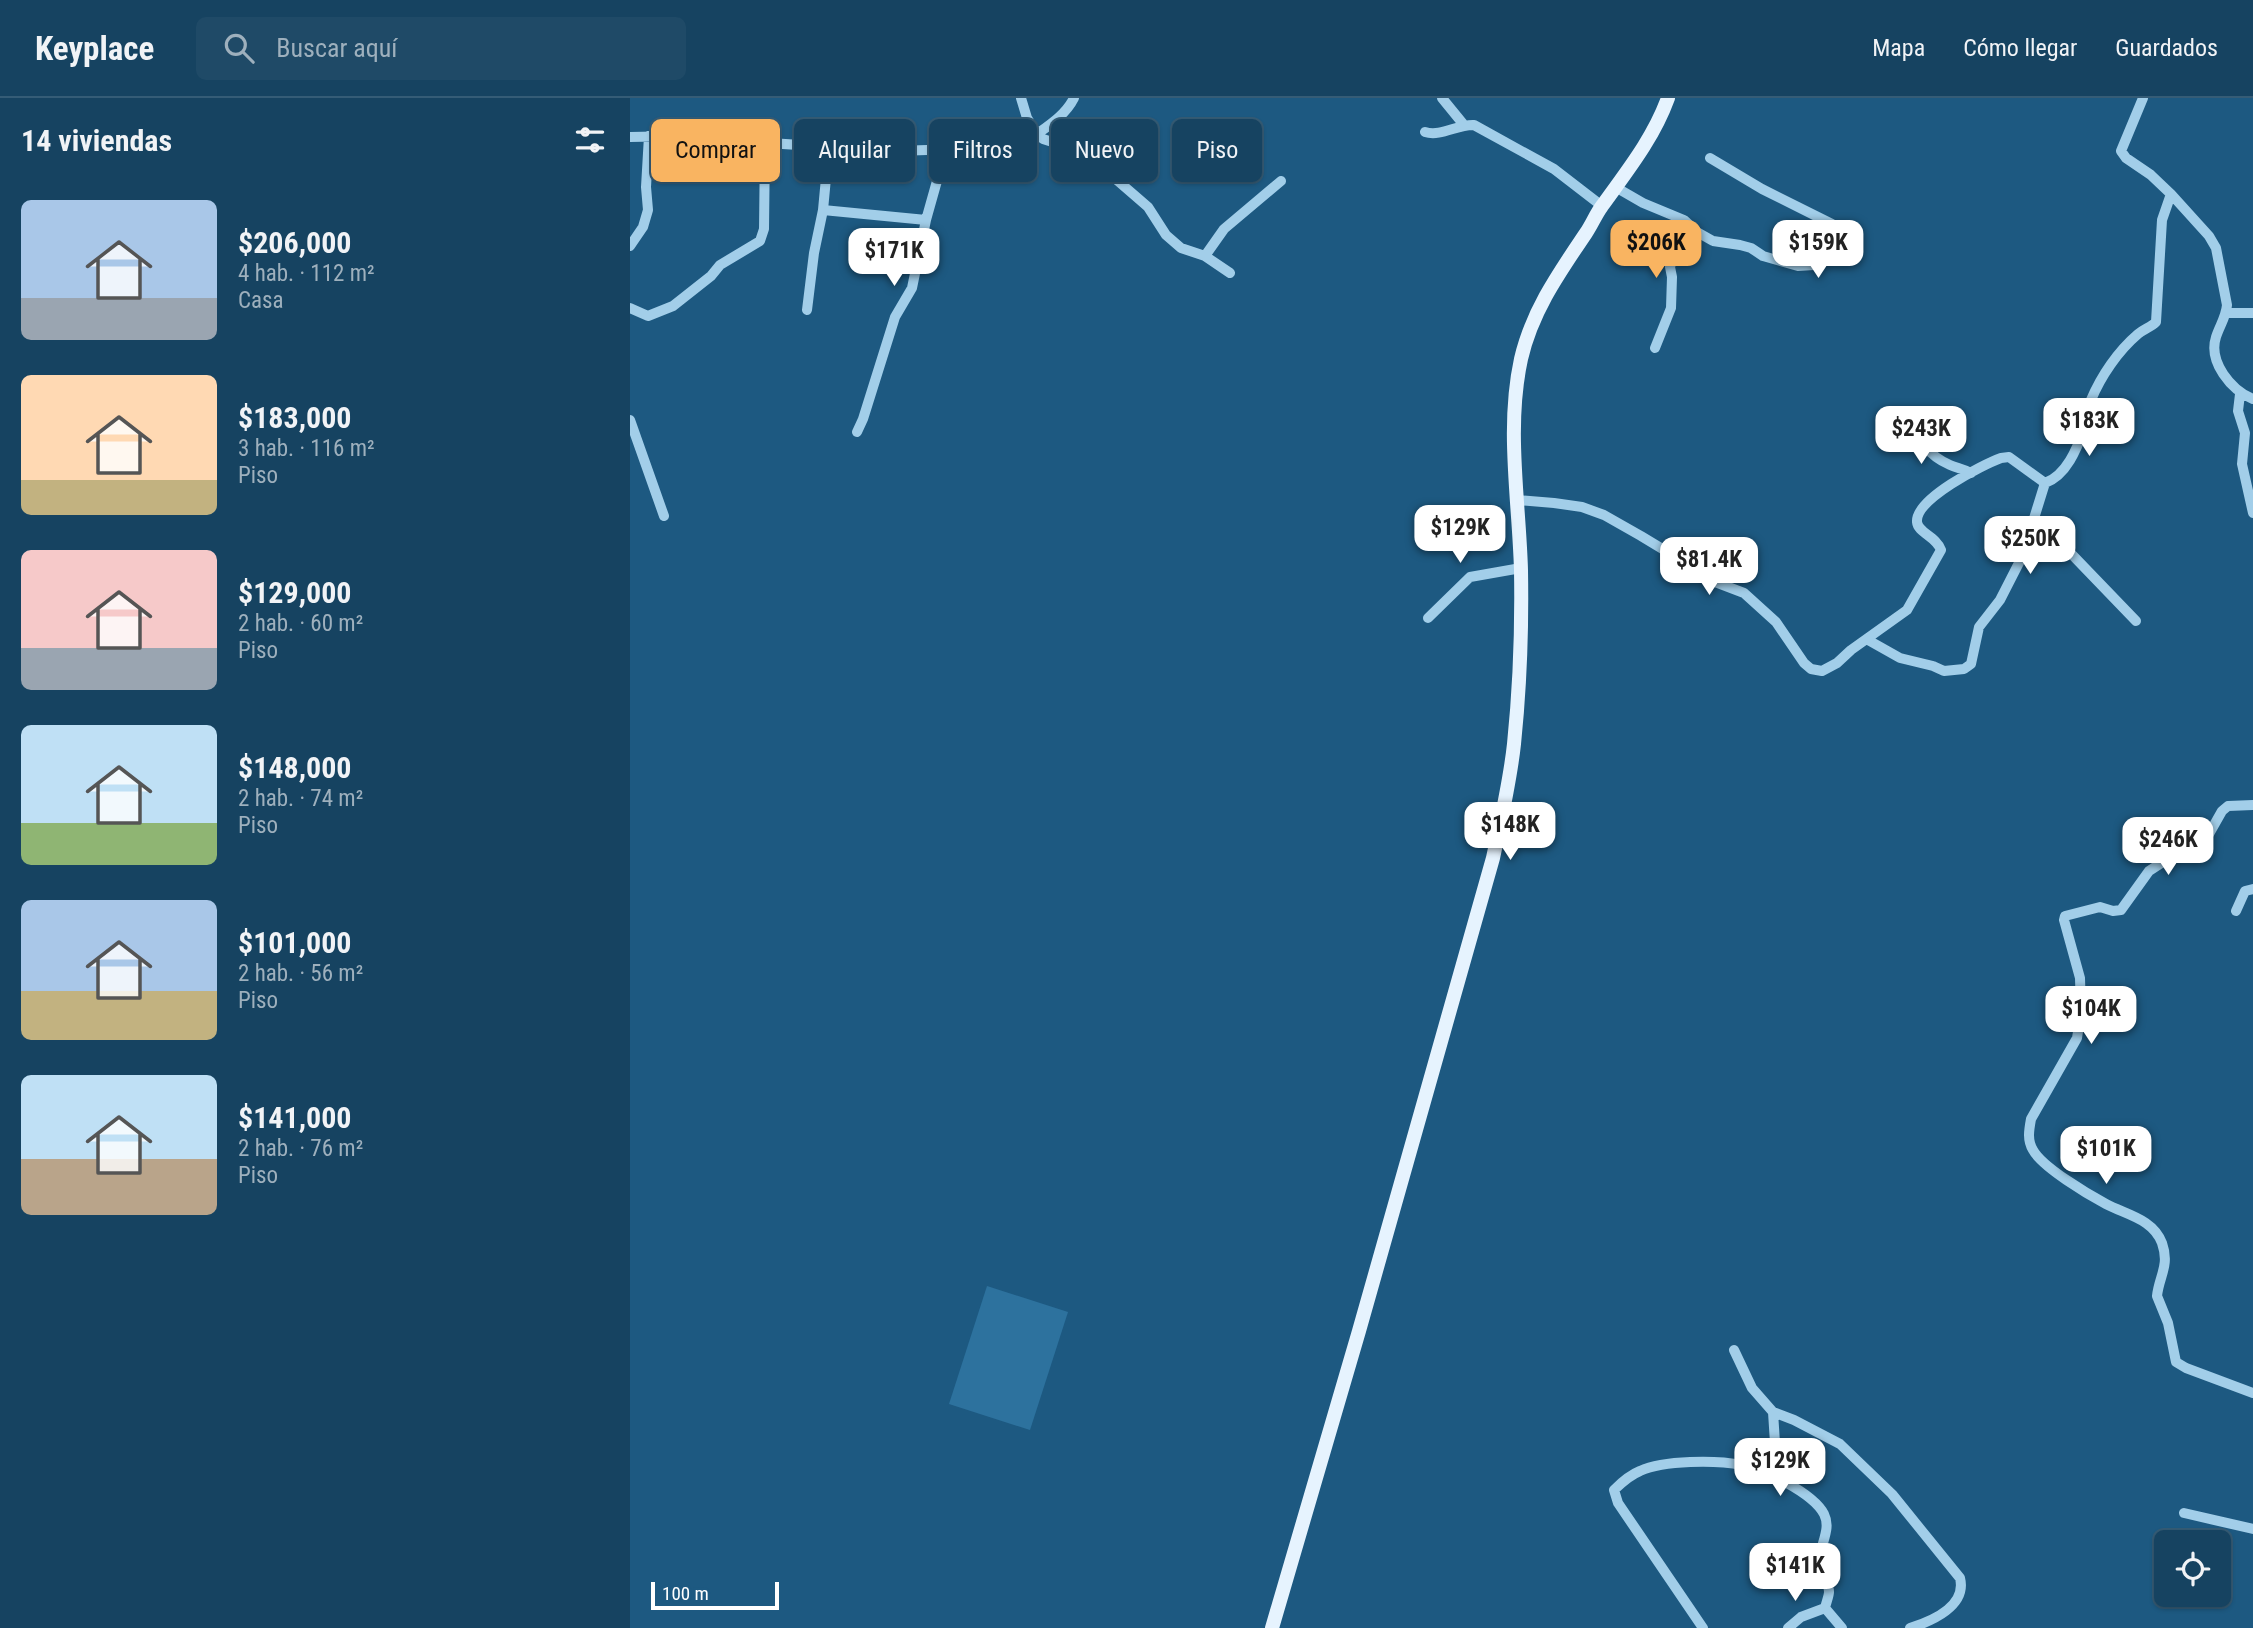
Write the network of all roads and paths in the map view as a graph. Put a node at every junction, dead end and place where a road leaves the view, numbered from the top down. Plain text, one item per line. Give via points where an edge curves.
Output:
1 (1021, 98) edge
2 (1074, 98) edge
3 (1442, 98) edge
4 (1668, 98) edge
5 (2143, 98) edge
6 (1027, 118) edge
7 (1464, 125) junction
8 (1425, 132) dead end
9 (1037, 134) joint
10 (649, 136) joint
11 (630, 137) edge
12 (1710, 158) dead end
13 (1281, 181) dead end
14 (765, 182) edge
15 (826, 182) edge
16 (937, 182) edge
17 (1617, 188) junction
18 (2171, 194) junction
19 (1602, 206) junction
20 (823, 210) junction
21 (926, 220) junction
22 (1684, 220) junction
23 (630, 246) edge
24 (1205, 256) junction
25 (1230, 272) dead end
26 (630, 308) edge
27 (807, 310) dead end
28 (2226, 313) junction
29 (2253, 313) edge
30 (1655, 348) dead end
31 (2240, 394) junction
32 (2253, 399) edge
33 (1913, 419) dead end
34 (630, 421) edge
35 (857, 432) dead end
36 (1971, 473) junction
37 (2045, 483) junction
38 (1517, 500) junction
39 (2253, 513) edge
40 (664, 516) dead end
41 (2032, 526) junction
42 (1521, 568) junction
43 (1428, 618) dead end
44 (2136, 621) dead end
45 (1868, 640) junction
46 (2253, 805) edge
47 (2253, 889) edge
48 (2236, 911) dead end
49 (1734, 1350) dead end
50 (2253, 1393) edge
51 (1773, 1412) junction
52 (1769, 1475) junction
53 (2184, 1513) dead end
54 (2253, 1529) edge
55 (1825, 1608) junction
56 (1272, 1628) edge
57 (1703, 1628) edge
58 (1788, 1628) edge
59 (1842, 1628) edge
60 (1910, 1628) edge

1 - 6 street
2 - 9 street via 1055,122
3 - 7 street
4 - 17 main road via 1642,152
5 - 18 street via 2121,151
7 - 8 street
7 - 19 street via 1474,125 1554,169
9 - 24 street via 1072,148 1118,181 1148,206 1166,235 1181,248
10 - 11 street
10 - 23 street via 648,210
12 - 22 street via 1832,224 1836,228 1828,257 1814,265 1798,266 1751,248 1713,241
13 - 24 street via 1224,229
14 - 26 street via 760,241 720,265 673,306 649,316
15 - 20 street
16 - 21 street
17 - 19 main road
17 - 22 street
18 - 28 street via 2213,243
18 - 37 street via 2162,220 2156,322 2124,346 2109,367 2090,402 2070,461
19 - 38 main road via 1546,294 1521,359 1514,405
20 - 21 street
20 - 27 street
21 - 35 street via 912,288 895,317
22 - 30 street via 1670,267 1671,309
24 - 25 street
28 - 29 street
28 - 31 street via 2214,352 2217,365
31 - 32 street
31 - 39 street via 2238,411 2245,433 2242,464
33 - 36 street via 1930,453
34 - 40 street
36 - 37 street via 2009,457
36 - 45 street via 1933,496 1918,517 1920,530 1941,550 1907,610
37 - 41 street
38 - 42 main road
38 - 45 street via 1604,515 1702,577 1744,593 1776,622 1811,669 1822,671
41 - 44 street via 2058,540
41 - 45 street via 2000,600 1979,627 1971,664 1964,669 1944,671 1900,658
42 - 43 street via 1470,577
42 - 56 main road via 1521,662 1514,746 1493,858
46 - 50 street via 2228,806 2201,842 2149,871 2121,910 2101,907 2065,916 2080,978 2077,1038 2031,1119 2028,1133 2032,1150 2042,1161 2107,1205 2155,1230 2165,1262 2157,1296 2176,1362
47 - 48 street via 2245,891
49 - 51 street via 1752,1388
51 - 52 street via 1775,1443
51 - 60 street via 1840,1444 1892,1494 1960,1578 1959,1598 1941,1615
52 - 55 street via 1808,1496 1824,1514 1827,1530 1820,1562 1829,1592
52 - 57 street via 1743,1465 1660,1464 1641,1470 1614,1490 1618,1503
53 - 54 street
55 - 58 street
55 - 59 street

